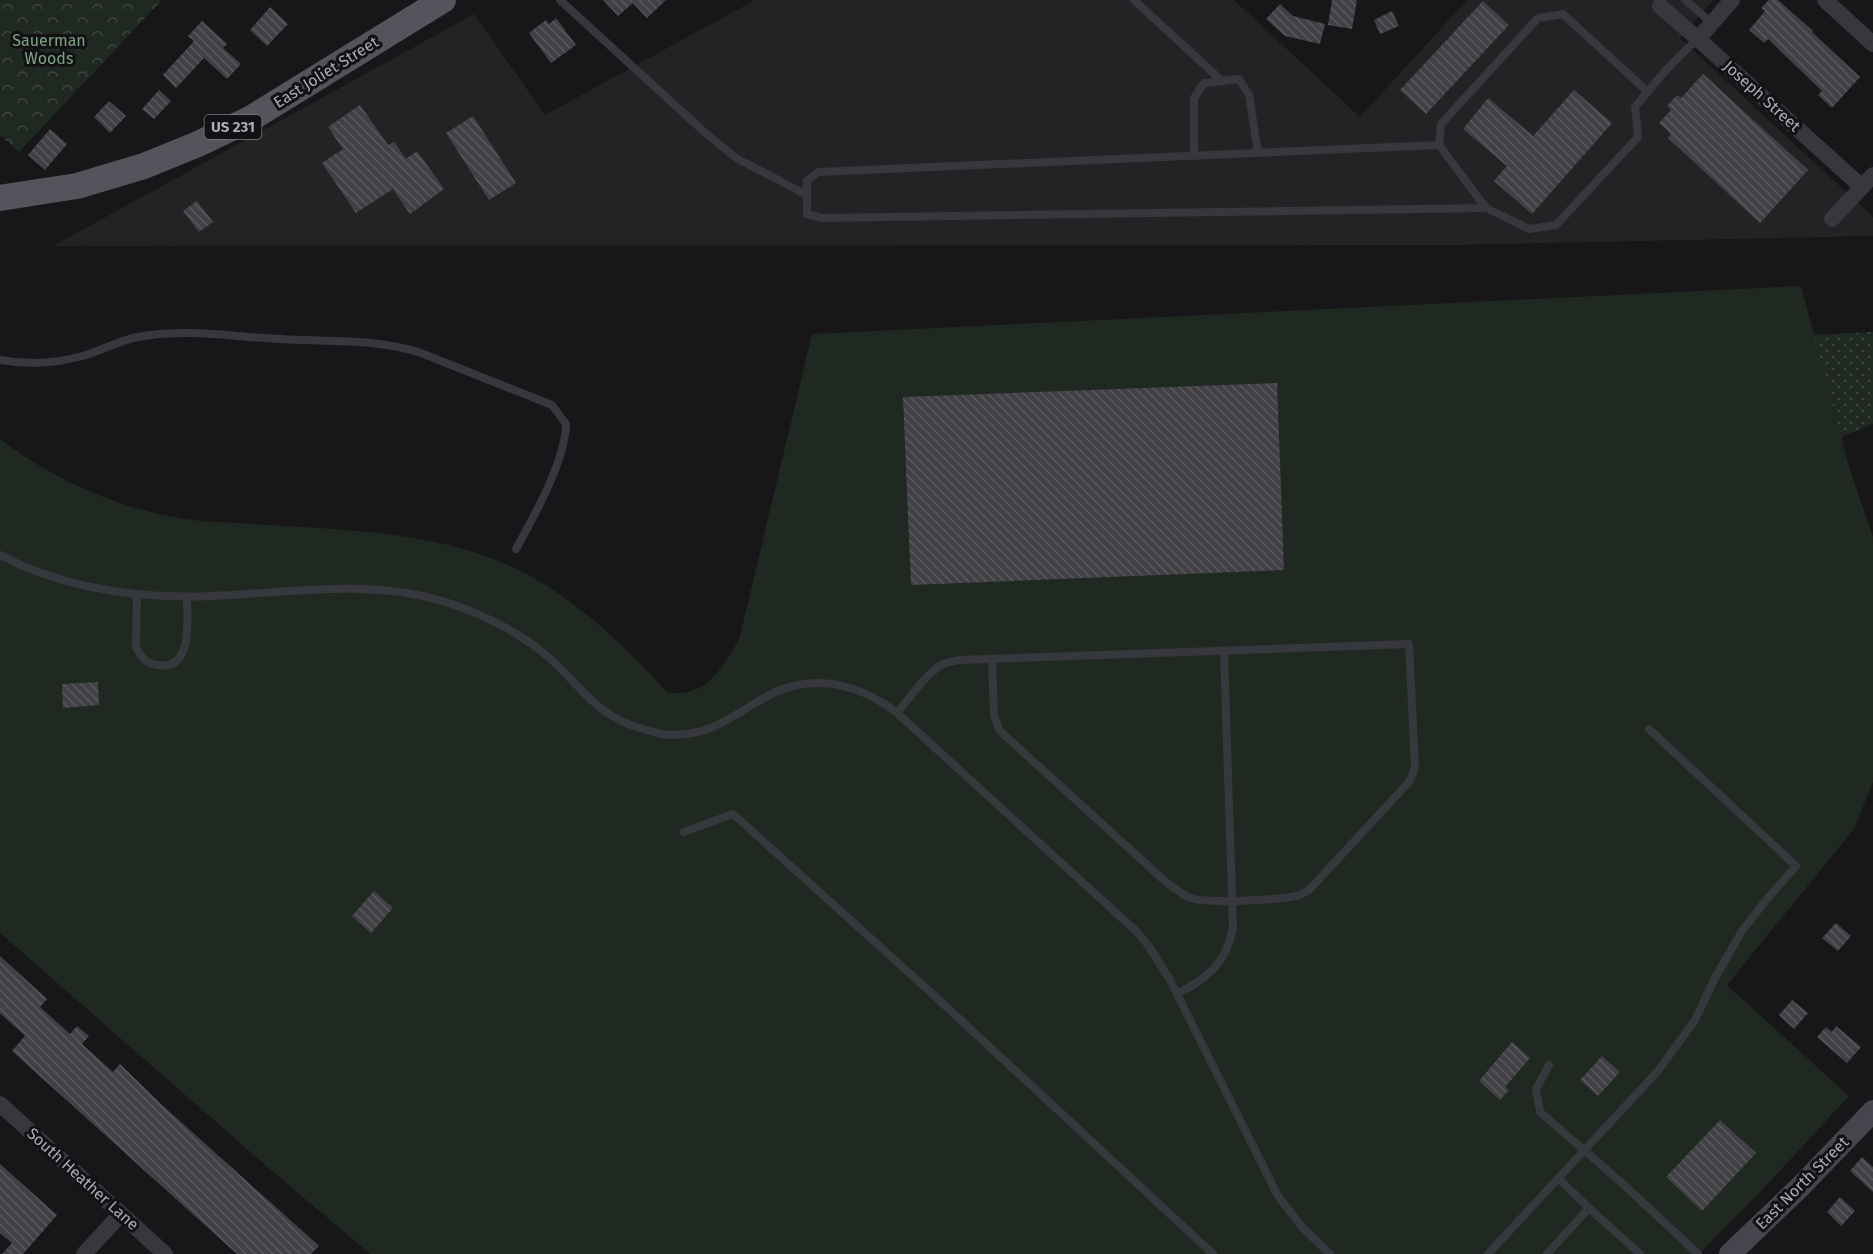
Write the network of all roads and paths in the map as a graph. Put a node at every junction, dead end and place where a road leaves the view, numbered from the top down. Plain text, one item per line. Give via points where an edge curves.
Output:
1 (443, 0) edge
2 (560, 0) edge
3 (1134, 0) edge
4 (1685, 0) edge
5 (1732, 0) edge
6 (1825, 0) edge
7 (1660, 6) dead end
8 (1712, 23) junction
9 (1698, 39) junction
10 (1873, 44) edge
11 (1222, 81) junction
12 (1648, 92) junction
13 (1439, 145) junction
14 (1258, 153) junction
15 (1194, 156) junction
16 (1868, 181) edge
17 (807, 195) junction
18 (0, 198) edge
19 (1486, 208) junction
20 (1833, 219) dead end
21 (0, 360) edge
22 (516, 549) dead end
23 (0, 555) edge
24 (137, 595) junction
25 (188, 597) junction
26 (1224, 651) junction
27 (992, 659) junction
28 (897, 713) junction
29 (1649, 729) dead end
30 (684, 832) dead end
31 (1233, 900) junction
32 (1177, 994) junction
33 (1550, 1065) dead end
34 (0, 1104) edge
35 (1873, 1111) edge
36 (1585, 1149) junction
37 (1558, 1178) junction
38 (1589, 1208) junction
39 (120, 1214) junction
40 (84, 1254) edge
41 (165, 1254) edge
42 (1213, 1254) edge
43 (1330, 1254) edge
44 (1488, 1254) edge
45 (1547, 1254) edge
46 (1640, 1254) edge
47 (1698, 1254) edge
48 (1730, 1254) edge

1 - 18 main road, East Joliet Street / US 231 via 250,119 198,144 144,166 77,186
2 - 17 lane via 736,158
3 - 11 lane
4 - 8 lane
5 - 8 street
6 - 10 street
7 - 9 street, Joseph Street
8 - 9 street
9 - 12 lane
9 - 16 street, Joseph Street
11 - 14 lane via 1239,79 1249,95
11 - 15 lane via 1204,83 1194,98
12 - 13 lane via 1563,14 1538,18 1441,124
12 - 19 lane via 1635,107 1638,137 1556,225 1529,229
13 - 14 lane
13 - 19 lane
14 - 15 lane
15 - 17 lane via 818,172 807,181
16 - 20 street
17 - 19 lane via 807,214 823,218
21 - 22 lane via 24,364 84,356 136,337 187,332 402,346 552,405 566,424 564,445
23 - 24 lane via 64,580
24 - 25 lane
24 - 25 lane via 136,647 147,662 160,666 175,662 184,651
25 - 28 lane via 353,588 383,589 440,600 494,622 529,643 613,718 664,734 706,730 777,691 811,683 865,692
26 - 27 lane
26 - 31 lane
26 - 31 lane via 1410,644 1414,768 1408,782 1302,895
27 - 28 lane via 942,664
27 - 31 lane via 994,716 1009,741 1167,883 1191,898
28 - 32 lane via 1136,930 1159,960
29 - 36 lane via 1796,866 1743,931 1695,1020 1658,1071
30 - 42 lane via 733,814
31 - 32 lane via 1231,937 1222,958 1202,981
32 - 43 lane via 1278,1196
33 - 36 lane via 1536,1089 1540,1112
34 - 39 street, South Heather Lane
35 - 48 street, East North Street
36 - 37 lane
36 - 47 lane
37 - 38 lane
37 - 44 lane
38 - 45 lane
38 - 46 lane
39 - 40 street
39 - 41 street, South Heather Lane

